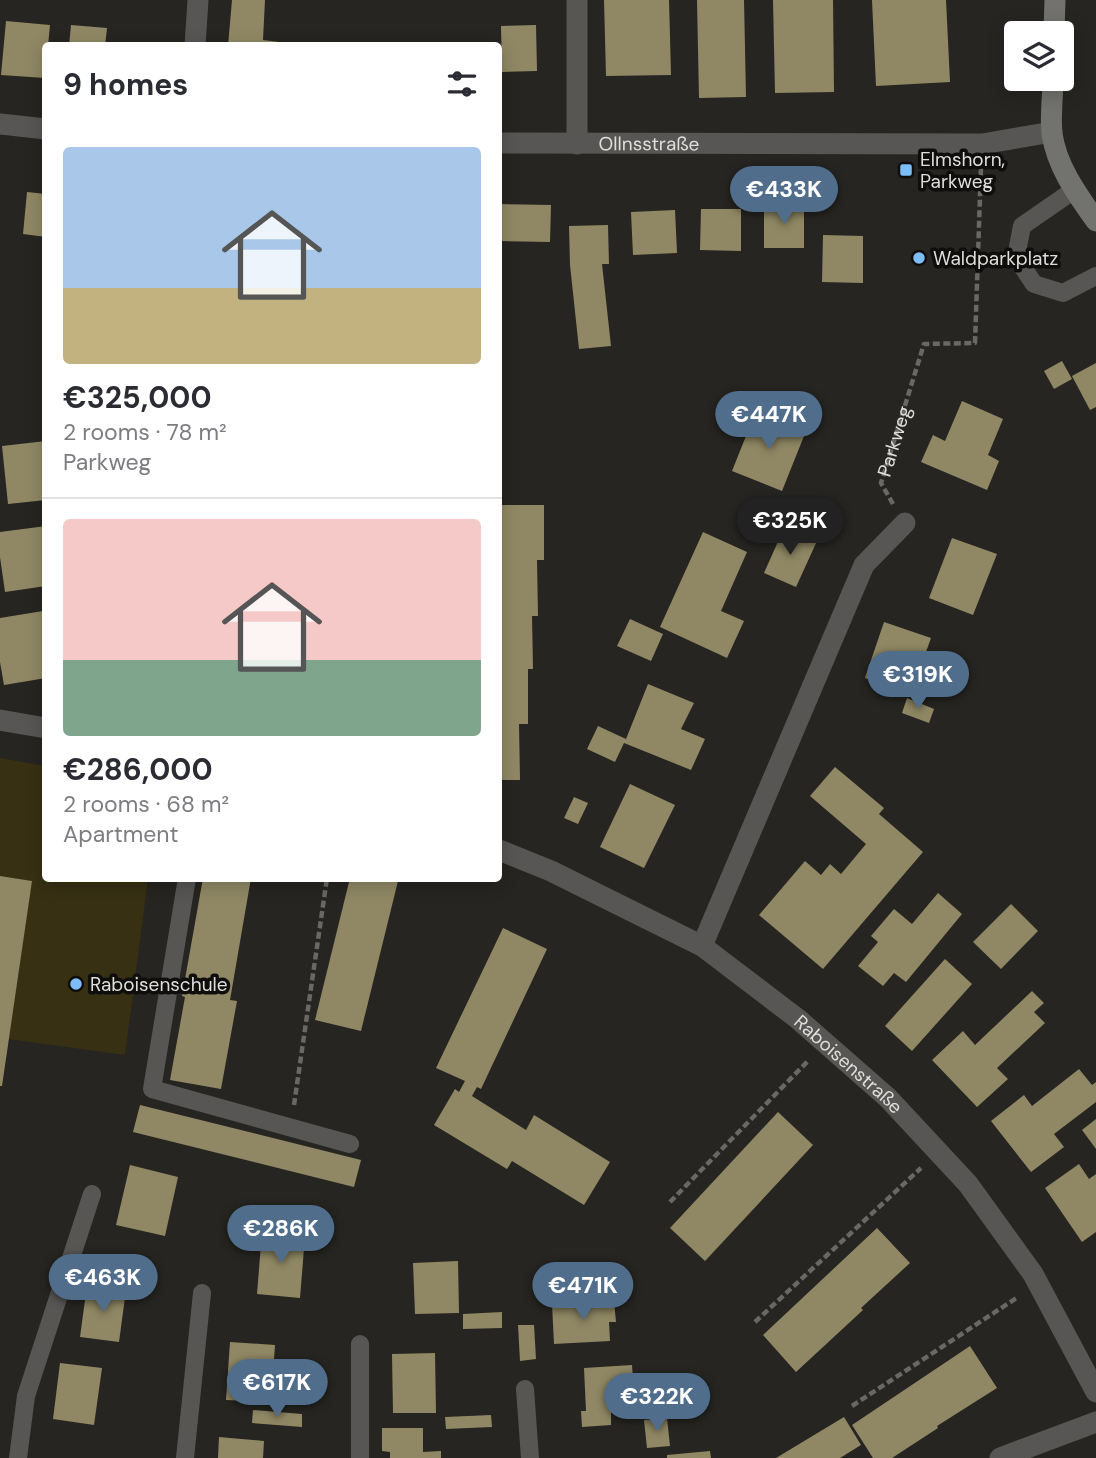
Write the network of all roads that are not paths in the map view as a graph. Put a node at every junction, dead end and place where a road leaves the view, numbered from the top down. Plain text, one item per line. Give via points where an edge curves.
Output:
1 (198, 0) edge
2 (577, 0) edge
3 (1055, 0) edge
4 (1054, 21) edge
5 (195, 42) edge
6 (1053, 91) edge
7 (0, 124) edge
8 (42, 129) edge
9 (1052, 132) junction
10 (502, 143) edge
11 (577, 144) junction
12 (1074, 190) junction
13 (1096, 221) edge
14 (1096, 276) edge
15 (905, 523) road end
16 (0, 720) edge
17 (42, 727) edge
18 (502, 851) edge
19 (186, 882) edge
20 (702, 946) junction
21 (350, 1144) dead end
22 (92, 1195) dead end
23 (201, 1293) dead end
24 (360, 1344) dead end
25 (525, 1389) dead end
26 (1096, 1392) edge
27 (1096, 1422) edge
28 (18, 1458) edge
29 (185, 1458) edge
30 (360, 1458) edge
31 (530, 1458) edge
32 (1000, 1458) edge

1 - 5 street
2 - 11 street
3 - 4 street
6 - 9 street
7 - 8 street
9 - 11 street, Ollnsstraße via 982,144
9 - 12 street via 1059,161
10 - 11 street, Ollnsstraße
12 - 13 street
12 - 14 lane via 1022,226 1016,257 1034,284 1063,293
15 - 20 street via 864,565
16 - 17 street
18 - 20 street, Raboisenstraße
19 - 21 lane via 152,1088
20 - 26 street, Raboisenstraße via 888,1098 968,1184 1038,1283
22 - 28 lane via 26,1396
23 - 29 lane
24 - 30 lane
25 - 31 lane
27 - 32 street

